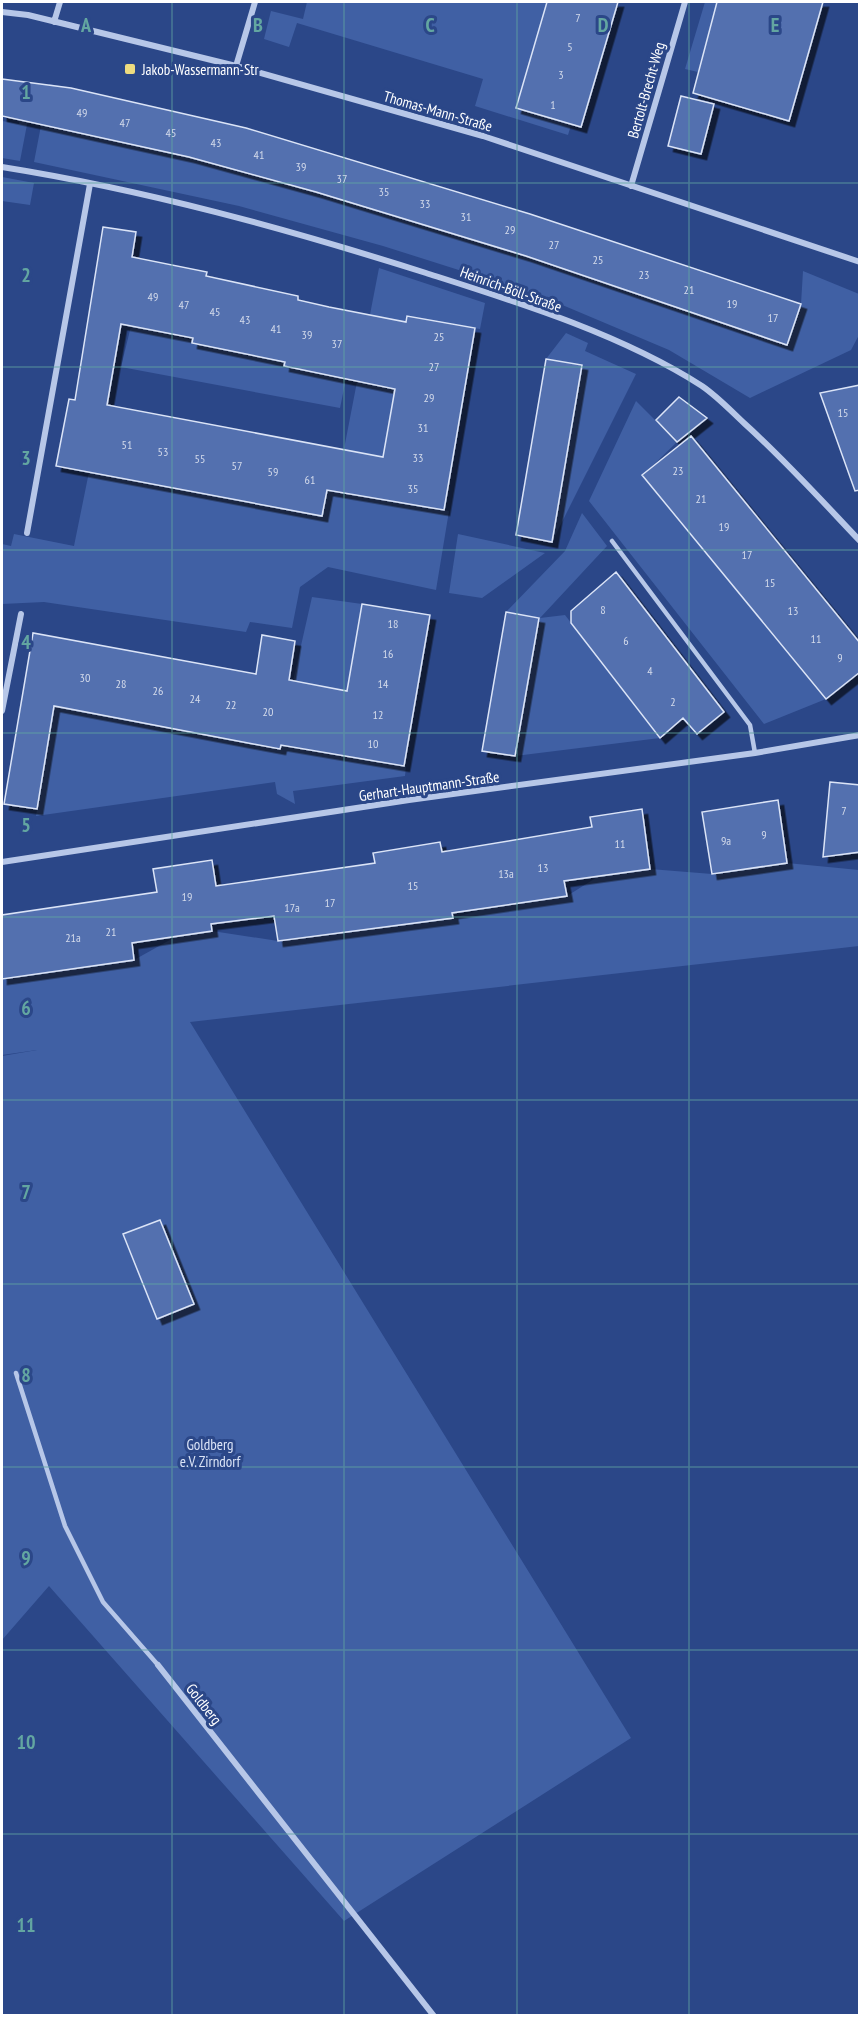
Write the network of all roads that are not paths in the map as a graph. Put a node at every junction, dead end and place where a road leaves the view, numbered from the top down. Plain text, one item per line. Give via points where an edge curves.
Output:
1 (60, 2) edge
2 (255, 2) edge
3 (685, 2) edge
4 (2, 12) edge
5 (54, 22) junction
6 (236, 66) junction
7 (2, 167) edge
8 (90, 184) junction
9 (631, 186) junction
10 (860, 262) edge
11 (27, 533) dead end
12 (612, 541) dead end
13 (860, 541) edge
14 (21, 614) dead end
15 (2, 711) edge
16 (860, 735) edge
17 (755, 753) junction
18 (2, 862) edge
19 (16, 1373) dead end
20 (158, 1665) joint
21 (434, 2016) edge

1 - 5 street
2 - 6 street
3 - 9 street, Bertolt-Brecht-Weg
4 - 5 street, Thomas-Mann-Straße
5 - 6 street, Thomas-Mann-Straße
6 - 9 street, Thomas-Mann-Straße via 483,135
7 - 8 street, Heinrich-Böll-Straße
8 - 11 street
8 - 13 street, Heinrich-Böll-Straße via 236,216 357,251 537,309 650,357 703,387 734,412
9 - 10 street, Thomas-Mann-Straße
12 - 17 lane via 750,725
14 - 15 street
16 - 17 street, Gerhart-Hauptmann-Straße
17 - 18 street, Gerhart-Hauptmann-Straße via 409,800
19 - 20 lane, Goldberg via 65,1526 103,1602
20 - 21 street, Goldberg

